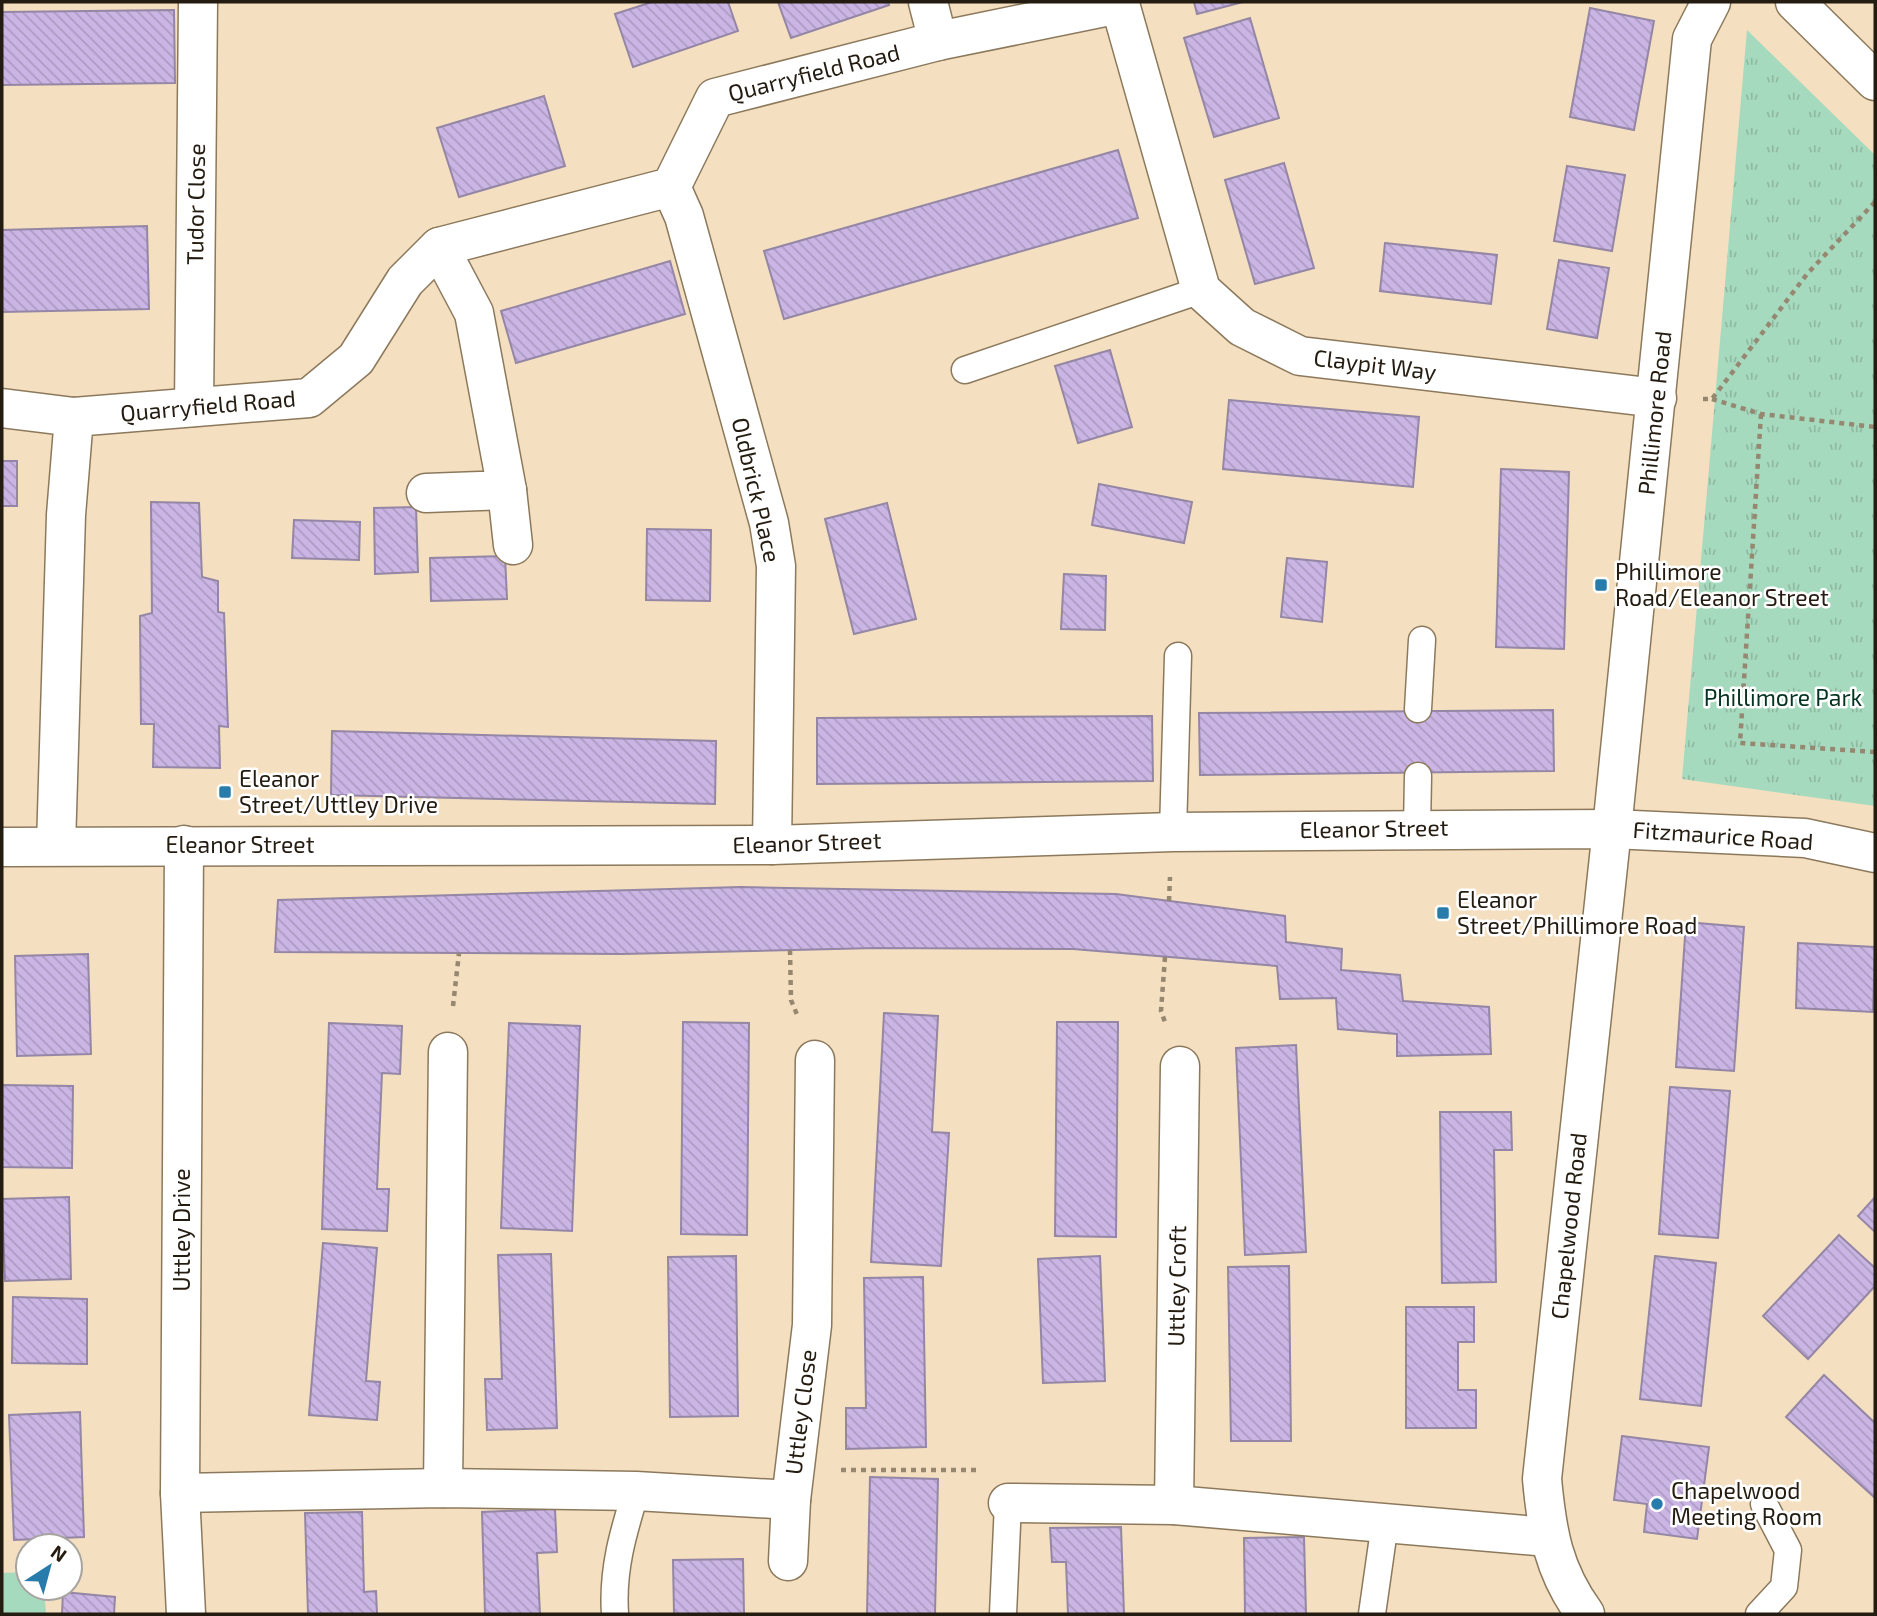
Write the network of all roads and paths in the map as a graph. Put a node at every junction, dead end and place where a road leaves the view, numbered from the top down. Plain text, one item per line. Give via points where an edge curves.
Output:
1 (198, 2) edge
2 (928, 2) edge
3 (1795, 2) edge
4 (1121, 3) edge
5 (1709, 3) edge
6 (938, 41) junction
7 (1875, 81) edge
8 (671, 187) junction
9 (1875, 202) edge
10 (439, 247) junction
11 (1201, 290) junction
12 (965, 370) dead end
13 (1657, 398) junction
14 (1713, 400) junction
15 (194, 407) junction
16 (2, 408) edge
17 (1761, 414) junction
18 (74, 417) junction
19 (1875, 427) edge
20 (507, 490) junction
21 (426, 493) dead end
22 (513, 545) dead end
23 (1422, 640) dead end
24 (1178, 656) dead end
25 (1418, 709) dead end
26 (1875, 752) edge
27 (1418, 776) dead end
28 (1417, 828) junction
29 (1612, 829) junction
30 (1173, 831) junction
31 (184, 845) junction
32 (772, 845) junction
33 (56, 846) junction
34 (2, 847) edge
35 (1875, 853) edge
36 (790, 950) dead end
37 (459, 953) dead end
38 (1165, 957) dead end
39 (448, 1052) joint
40 (815, 1060) joint
41 (1180, 1066) joint
42 (792, 1485) junction
43 (443, 1488) junction
44 (636, 1491) junction
45 (180, 1493) junction
46 (1008, 1503) junction
47 (1764, 1504) dead end
48 (1174, 1505) junction
49 (1385, 1523) junction
50 (1548, 1537) junction
51 (788, 1561) dead end
52 (186, 1614) edge
53 (615, 1614) edge
54 (1003, 1614) edge
55 (1372, 1614) edge
56 (1585, 1614) edge
57 (1759, 1614) edge

1 - 15 street, Tudor Close
2 - 6 street
3 - 7 street
4 - 6 street, Quarryfield Road
4 - 11 street
5 - 13 street, Phillimore Road via 1692,39
6 - 8 street, Quarryfield Road via 715,98
8 - 10 street
8 - 32 street, Oldbrick Place via 688,230 769,523 776,566
9 - 14 path via 1807,274
10 - 15 street, Quarryfield Road via 405,281 356,359 309,398
10 - 20 street via 474,313
11 - 12 lane
11 - 13 street, Claypit Way via 1242,327 1300,356
13 - 14 path
13 - 29 street, Phillimore Road
14 - 17 path
15 - 18 street, Quarryfield Road
16 - 18 street, Quarryfield Road
17 - 19 path
17 - 26 path via 1740,743
18 - 33 street via 65,515
20 - 21 street
20 - 22 street
23 - 25 lane
24 - 30 lane
27 - 28 lane
28 - 29 street, Eleanor Street
28 - 30 street, Eleanor Street
29 - 35 street, Fitzmaurice Road via 1805,838
29 - 50 street, Chapelwood Road via 1542,1479
30 - 32 street, Eleanor Street
31 - 32 street, Eleanor Street
31 - 33 street, Eleanor Street
31 - 45 street, Uttley Drive
33 - 34 street, Eleanor Street
36 - 40 path via 791,1000
37 - 39 path
38 - 41 path via 1161,1011
39 - 43 street
40 - 42 street, Uttley Close via 812,1325
41 - 48 street, Uttley Croft
42 - 44 street, Uttley Close
42 - 46 path via 1011,1471
42 - 51 street
43 - 44 street, Uttley Close
43 - 45 street, Uttley Close
44 - 53 lane via 618,1547
45 - 52 street, Uttley Drive
46 - 48 street
46 - 54 lane
47 - 57 lane via 1788,1550 1784,1587
48 - 49 street
49 - 50 street
49 - 55 lane
50 - 56 street, Chapelwood Road via 1566,1587

